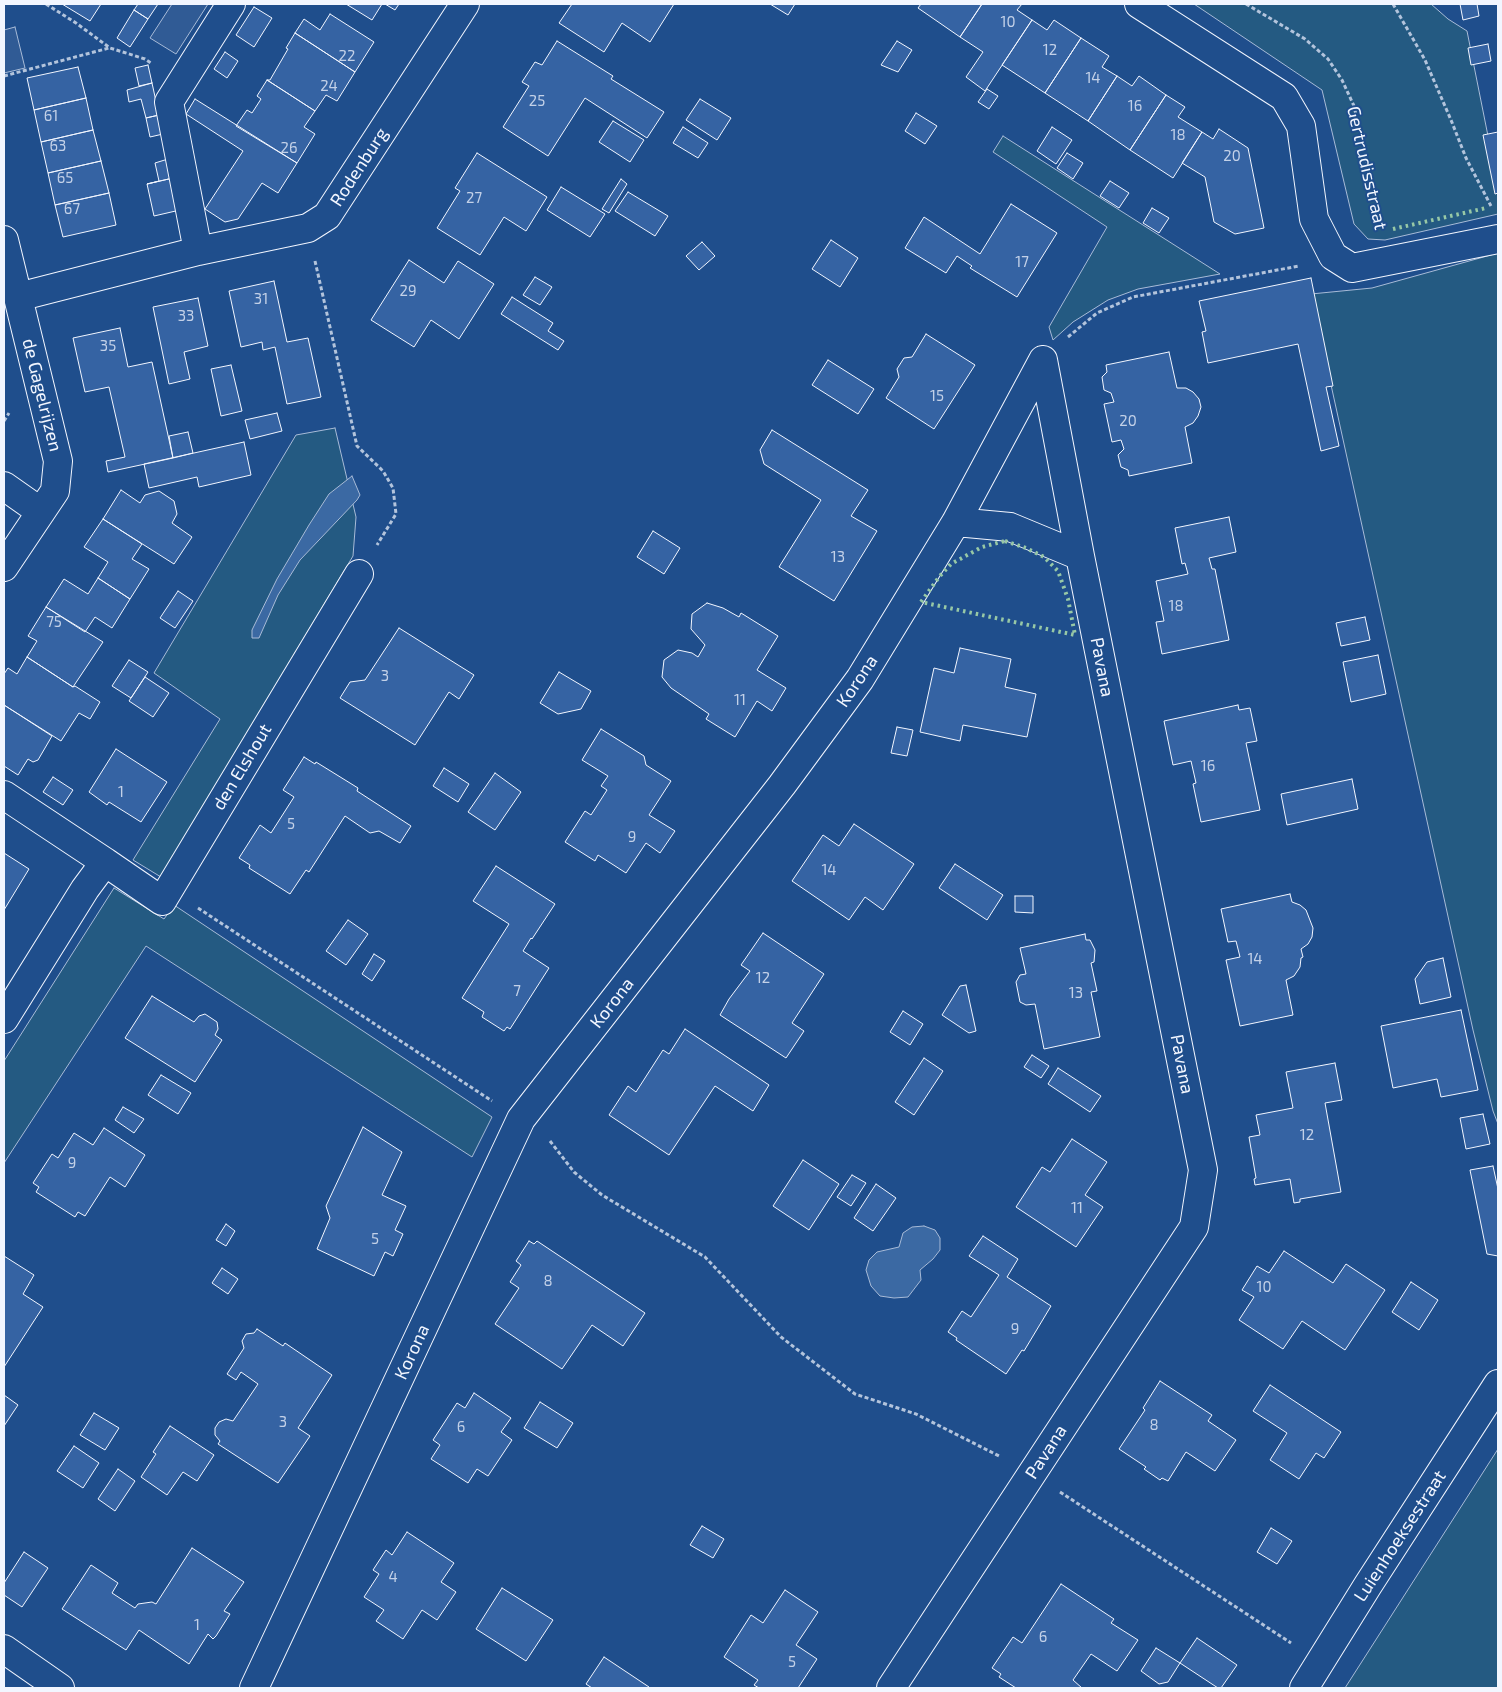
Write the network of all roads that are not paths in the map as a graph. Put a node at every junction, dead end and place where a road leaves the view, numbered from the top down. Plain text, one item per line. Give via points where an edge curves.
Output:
1 (231, 4) edge
2 (465, 4) edge
3 (1139, 4) edge
4 (1498, 239) edge
5 (4, 240) edge
6 (198, 251) junction
7 (18, 297) junction
8 (1043, 360) joint
9 (4, 486) edge
10 (41, 512) junction
11 (956, 522) junction
12 (1080, 556) junction
13 (4, 567) edge
14 (359, 574) road end
15 (4, 795) edge
16 (105, 862) junction
17 (4, 1019) edge
18 (1498, 1384) edge
19 (4, 1649) edge
20 (60, 1688) edge
21 (254, 1688) edge
22 (891, 1688) edge
23 (1304, 1688) edge

1 - 6 street via 169,102
2 - 6 street, Rodenburg via 327,216 308,228
3 - 4 street via 1284,97 1301,126 1314,219 1334,256 1352,268
5 - 7 street, de Gagelrijzen
6 - 7 street, Rodenburg
7 - 10 street, de Gagelrijzen via 58,460 55,491
8 - 11 street, Korona
8 - 12 street, Pavana
9 - 10 street
10 - 13 street, de Gagelrijzen
11 - 12 street via 1010,527
11 - 21 street, Korona via 860,680 521,1119
12 - 22 street, Pavana via 1203,1170 1194,1227
14 - 16 street, den Elshout via 162,901
15 - 16 street
16 - 17 street
18 - 23 street, Luienhoeksestraat
19 - 20 street

